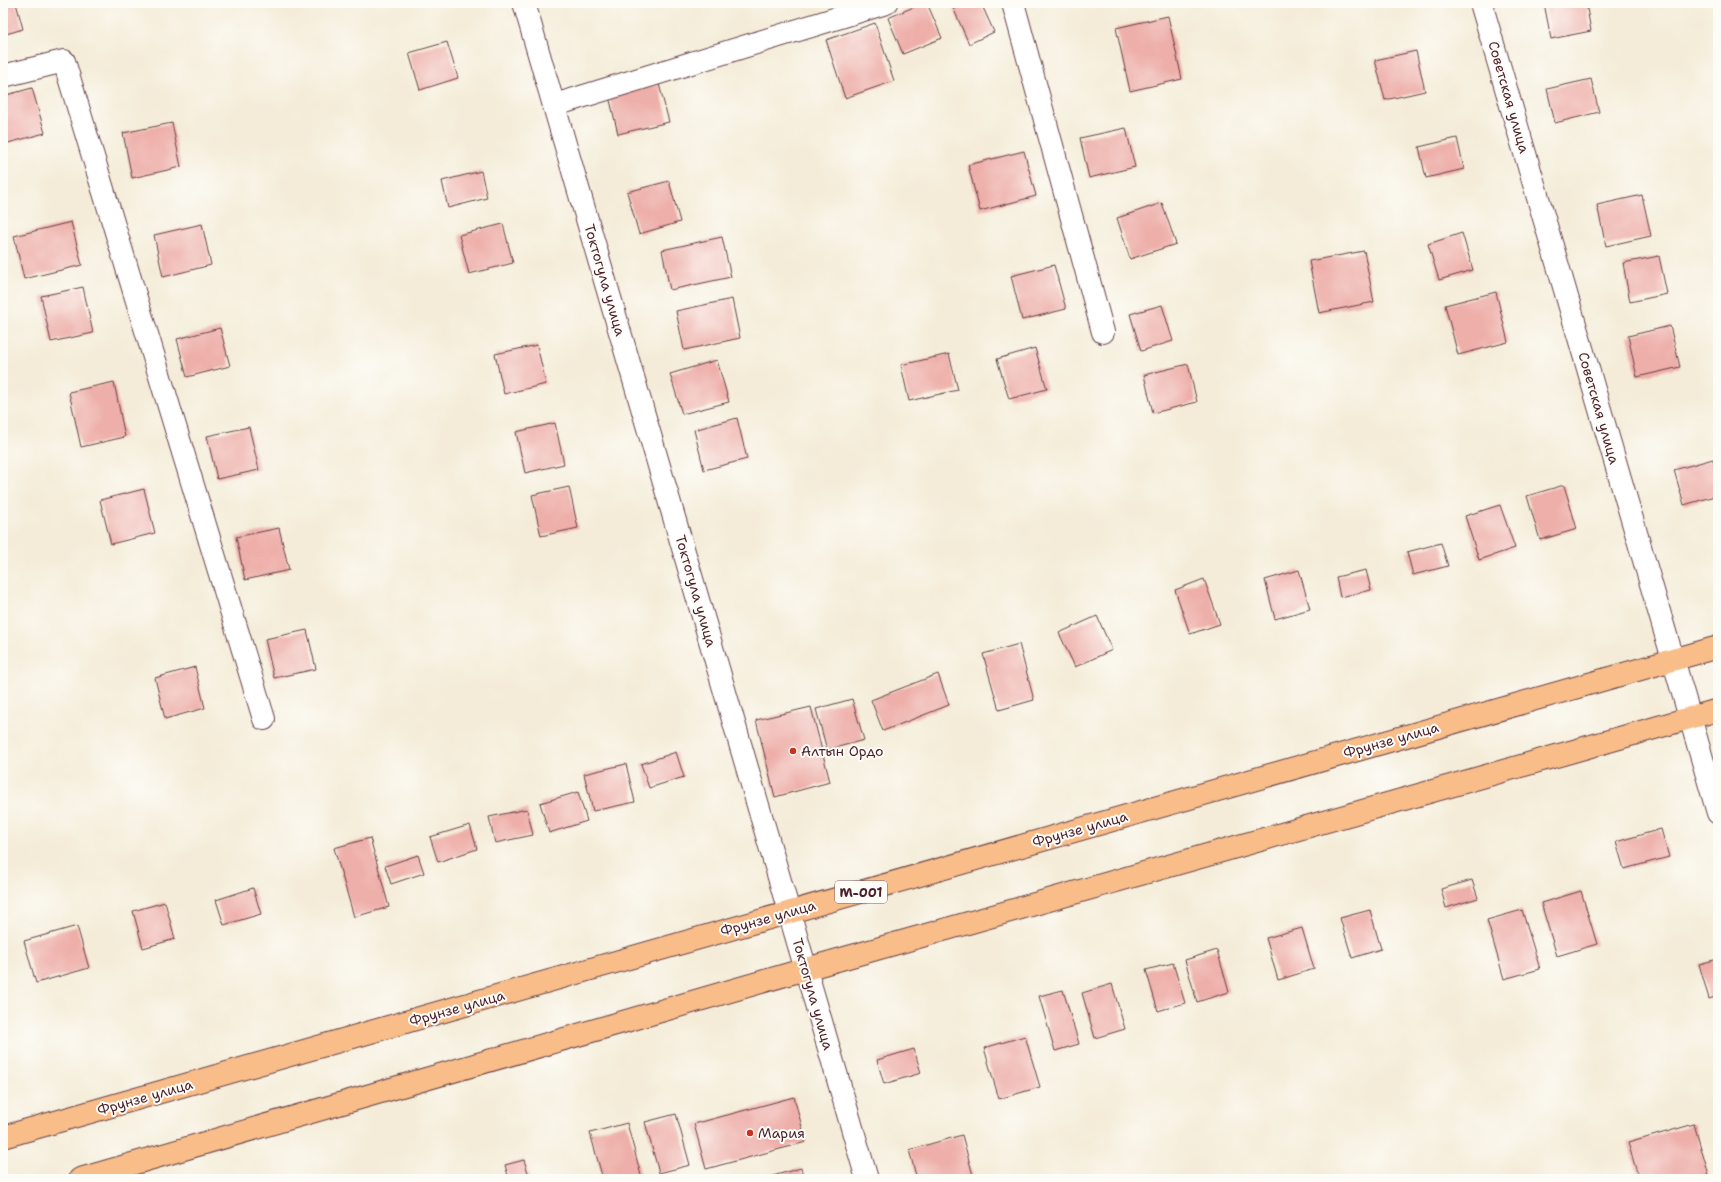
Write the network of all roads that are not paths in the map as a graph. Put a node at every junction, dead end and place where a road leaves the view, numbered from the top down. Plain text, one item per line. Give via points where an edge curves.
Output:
1 (524, 3) edge
2 (886, 3) edge
3 (1013, 3) edge
4 (1481, 3) edge
5 (3, 76) edge
6 (554, 105) junction
7 (1103, 332) dead end
8 (1718, 647) edge
9 (1673, 660) junction
10 (1718, 710) edge
11 (1690, 718) junction
12 (264, 719) dead end
13 (1718, 813) edge
14 (789, 912) junction
15 (806, 970) junction
16 (3, 1137) edge
17 (80, 1179) edge
18 (867, 1179) edge

1 - 6 street, Токтогула улица
2 - 6 street
3 - 7 street
4 - 9 street, Советская улица
5 - 12 street via 64,61
6 - 14 street, Токтогула улица
8 - 9 main road, Фрунзе улица / M-001
9 - 11 street, Советская улица
9 - 14 main road, Фрунзе улица / M-001
10 - 11 main road
11 - 13 street, Советская улица
11 - 15 main road
14 - 15 street, Токтогула улица
14 - 16 main road, Фрунзе улица / M-001
15 - 17 main road
15 - 18 street, Токтогула улица

